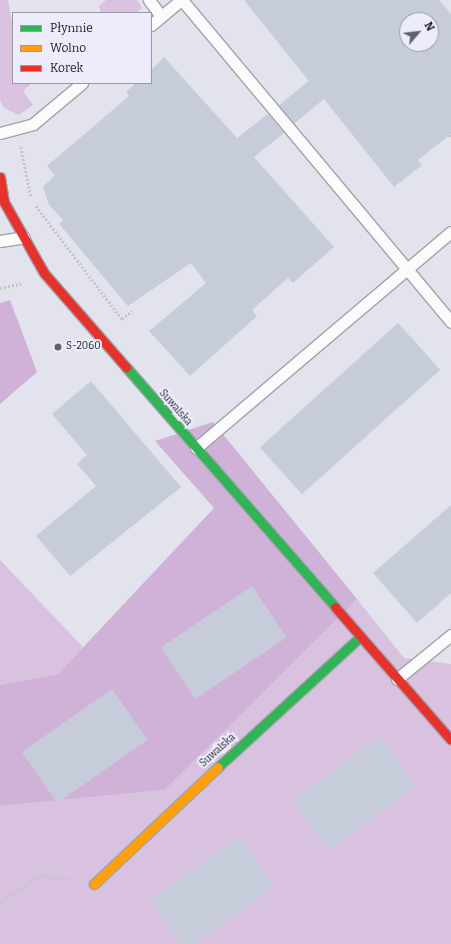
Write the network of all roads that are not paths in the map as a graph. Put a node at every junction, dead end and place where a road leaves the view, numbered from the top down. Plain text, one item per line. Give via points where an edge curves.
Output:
1 (149, 0) edge
2 (182, 0) edge
3 (161, 16) junction
4 (152, 24) edge
5 (81, 84) edge
6 (0, 133) edge
7 (0, 177) edge
8 (451, 232) edge
9 (24, 237) junction
10 (0, 241) edge
11 (406, 267) junction
12 (451, 322) edge
13 (196, 448) junction
14 (451, 635) edge
15 (360, 637) junction
16 (397, 679) junction
17 (451, 740) edge
18 (94, 884) road end

1 - 3 lane
2 - 3 lane
2 - 11 lane
3 - 4 lane
5 - 6 lane via 34,124
7 - 9 street, Suwalska via 4,202
8 - 11 lane
9 - 10 lane
9 - 13 street, Suwalska via 44,273
11 - 12 lane
11 - 13 lane
13 - 15 street, Suwalska
14 - 16 lane
15 - 16 street, Suwalska
15 - 18 street, Suwalska via 154,824
16 - 17 street, Suwalska

